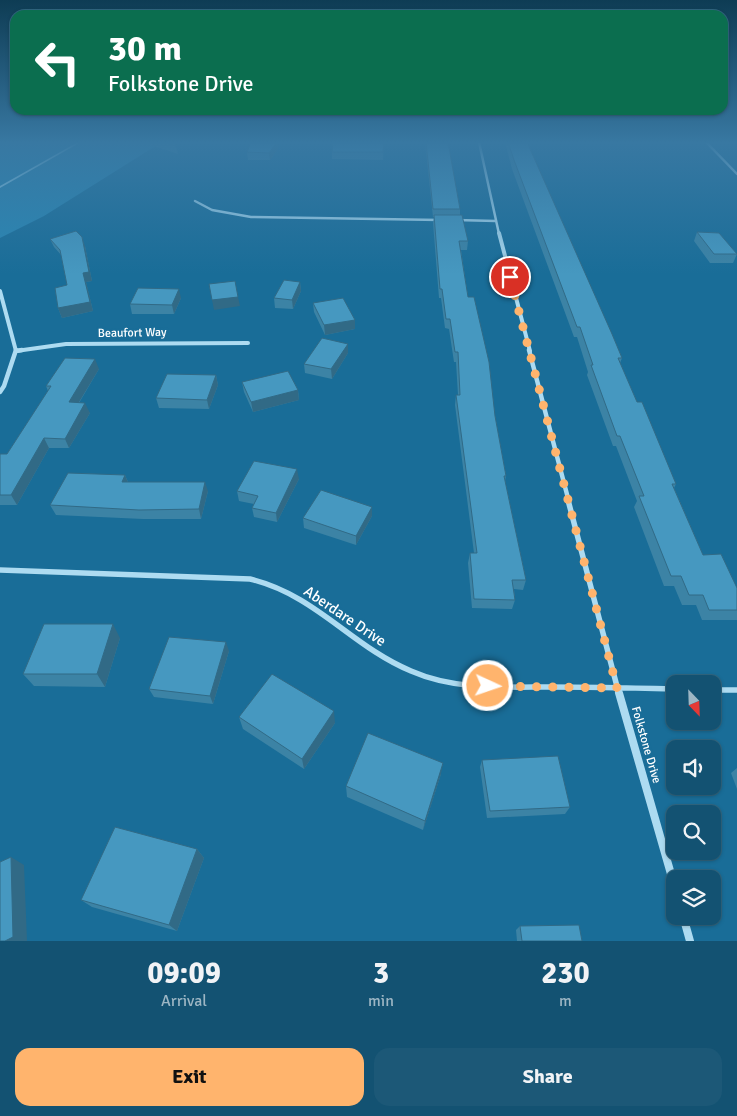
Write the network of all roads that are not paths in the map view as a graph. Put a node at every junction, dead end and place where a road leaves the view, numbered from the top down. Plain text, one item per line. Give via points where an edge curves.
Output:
1 (488, 186) edge
2 (195, 201) dead end
3 (496, 221) junction
4 (0, 290) edge
5 (248, 343) dead end
6 (16, 351) junction
7 (0, 392) edge
8 (0, 570) edge
9 (617, 688) junction
10 (666, 689) edge
11 (721, 690) edge
12 (737, 690) edge
13 (670, 870) edge
14 (686, 925) edge
15 (690, 941) edge

1 - 3 street, Folkstone Drive
2 - 3 street via 212,210 251,218
3 - 9 street, Folkstone Drive
4 - 6 street
5 - 6 street, Beaufort Way via 66,344
6 - 7 street
8 - 9 street, Aberdare Drive via 250,579 275,586 304,602 366,647 411,672 457,684
9 - 10 street, Aberdare Drive
9 - 13 street, Folkstone Drive
11 - 12 street
14 - 15 street

